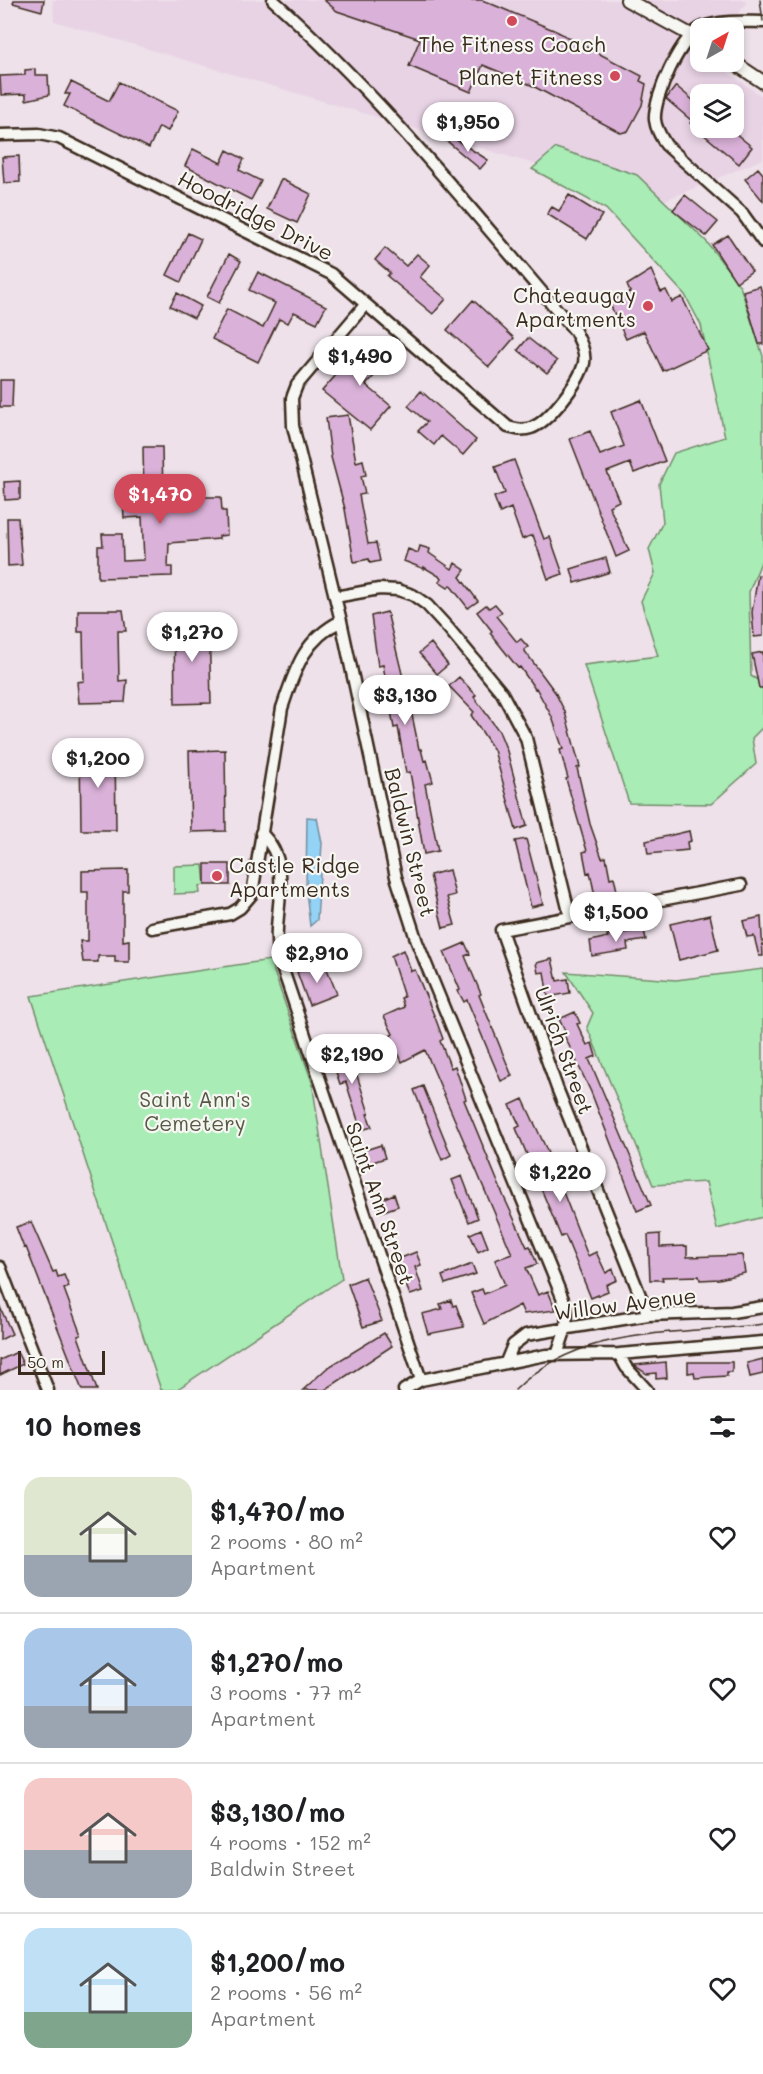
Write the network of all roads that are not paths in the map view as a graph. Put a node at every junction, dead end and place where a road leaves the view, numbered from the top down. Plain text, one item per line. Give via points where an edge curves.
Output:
1 (273, 0) edge
2 (627, 0) edge
3 (744, 22) edge
4 (763, 22) edge
5 (690, 35) edge
6 (690, 41) edge
7 (744, 69) edge
8 (763, 82) edge
9 (0, 135) edge
10 (763, 242) edge
11 (366, 305) junction
12 (335, 597) junction
13 (341, 621) junction
14 (261, 833) junction
15 (741, 885) dead end
16 (570, 916) junction
17 (152, 928) dead end
18 (0, 1267) edge
19 (763, 1307) edge
20 (648, 1315) junction
21 (566, 1328) junction
22 (763, 1342) edge
23 (619, 1354) junction
24 (556, 1355) junction
25 (506, 1362) junction
26 (421, 1380) junction
27 (48, 1390) edge
28 (404, 1390) edge
29 (647, 1390) edge

1 - 11 street, Hoodridge Drive via 368,92 538,288 575,331 584,361 577,381 544,420 521,430 508,427
2 - 5 street
3 - 4 street
6 - 10 street via 682,45 657,103 655,119 659,134 666,145 742,213
7 - 8 street
9 - 11 street, Hoodridge Drive via 59,138 331,274
11 - 12 street, Baldwin Street via 305,373 292,398 293,426
12 - 13 street, Baldwin Street
12 - 16 street via 379,590 413,595 449,629 502,693 526,738
13 - 14 street via 310,643 290,684 282,708
13 - 21 street, Baldwin Street via 396,877 417,942 567,1309
14 - 17 street via 252,894 240,908 216,917
14 - 26 street, Saint Ann Street via 270,841 280,866 282,885 275,933 279,958
15 - 16 street
16 - 20 street, Ulrich Street via 501,930 557,1088
18 - 27 street
19 - 20 street, Willow Avenue
20 - 21 street, Willow Avenue
21 - 24 street, Baldwin Street
21 - 25 street, Willow Avenue via 526,1335 513,1346
22 - 23 street, Willow Avenue
23 - 24 street, Willow Avenue
23 - 29 street
24 - 25 street, Willow Avenue
25 - 26 street, Willow Avenue
26 - 28 street, Willow Avenue

